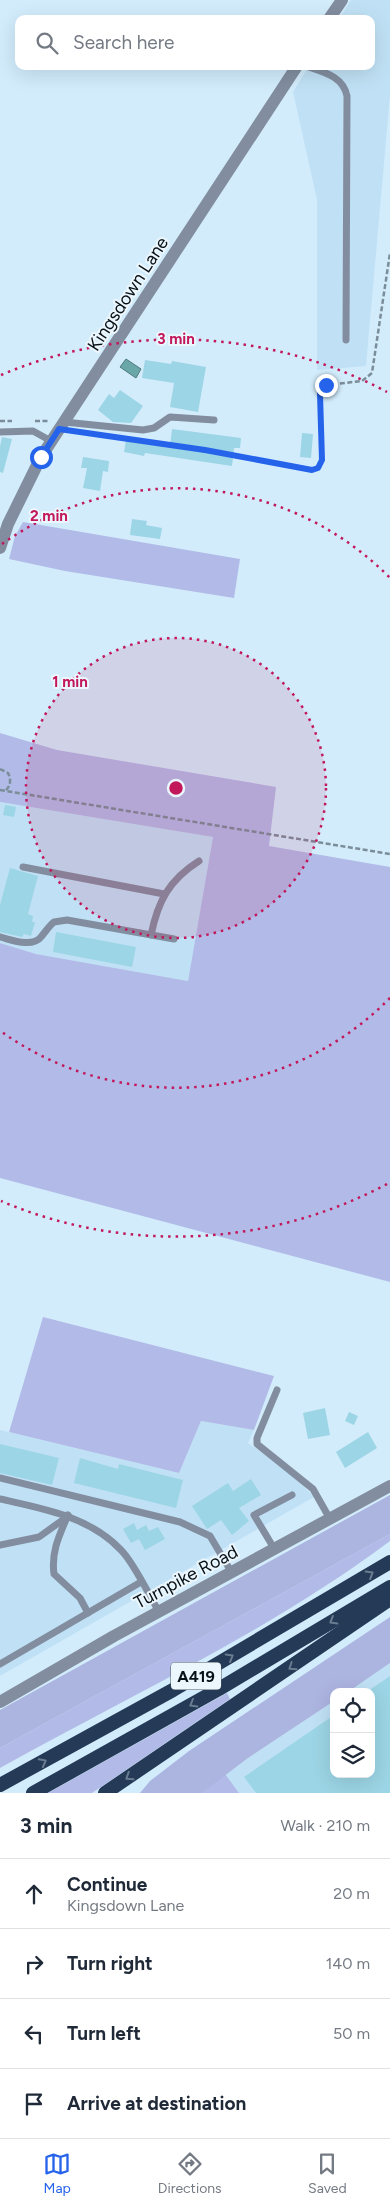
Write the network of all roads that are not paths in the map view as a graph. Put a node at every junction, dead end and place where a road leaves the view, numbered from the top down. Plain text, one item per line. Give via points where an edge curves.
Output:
1 (342, 0) edge
2 (332, 15) edge
3 (293, 70) edge
4 (315, 70) edge
5 (346, 340) dead end
6 (214, 420) dead end
7 (64, 422) junction
8 (0, 432) edge
9 (51, 441) junction
10 (0, 548) edge
11 (199, 861) dead end
12 (23, 867) dead end
13 (164, 894) junction
14 (151, 935) junction
15 (0, 937) edge
16 (174, 939) dead end
17 (277, 1390) dead end
18 (0, 1478) edge
19 (390, 1486) edge
20 (292, 1495) dead end
21 (0, 1499) edge
22 (68, 1515) junction
23 (331, 1520) junction
24 (0, 1545) edge
25 (274, 1550) junction
26 (390, 1562) edge
27 (232, 1573) junction
28 (141, 1582) junction
29 (390, 1587) edge
30 (390, 1599) edge
31 (159, 1612) junction
32 (88, 1613) junction
33 (0, 1664) edge
34 (0, 1702) edge
35 (0, 1785) edge
36 (33, 1793) edge
37 (105, 1793) edge

1 - 2 street
3 - 7 street, Kingsdown Lane
4 - 5 lane via 338,80 347,96
6 - 7 lane via 170,417 154,428 144,430
7 - 9 street, Kingsdown Lane
8 - 9 lane via 33,431
9 - 10 street, Kingsdown Lane via 29,477
11 - 13 lane
12 - 13 lane
13 - 14 lane
14 - 15 lane via 66,920 54,922 40,938 31,942
14 - 16 lane
17 - 23 lane via 257,1444 313,1489
18 - 27 lane via 180,1522 210,1536
19 - 23 street, Turnpike Road
20 - 25 lane via 254,1515
21 - 22 lane
22 - 24 lane via 38,1538
22 - 28 lane via 90,1526 122,1550
22 - 32 lane via 52,1559 54,1574 80,1598
23 - 25 street, Turnpike Road
25 - 27 street, Turnpike Road
35 -> 26 highway, A419 via 173,1690
27 - 31 street, Turnpike Road
28 - 31 lane
28 - 32 lane
29 -> 36 highway, A419 via 219,1689
30 -> 37 highway, A419
31 - 34 street, Turnpike Road
32 - 33 lane

